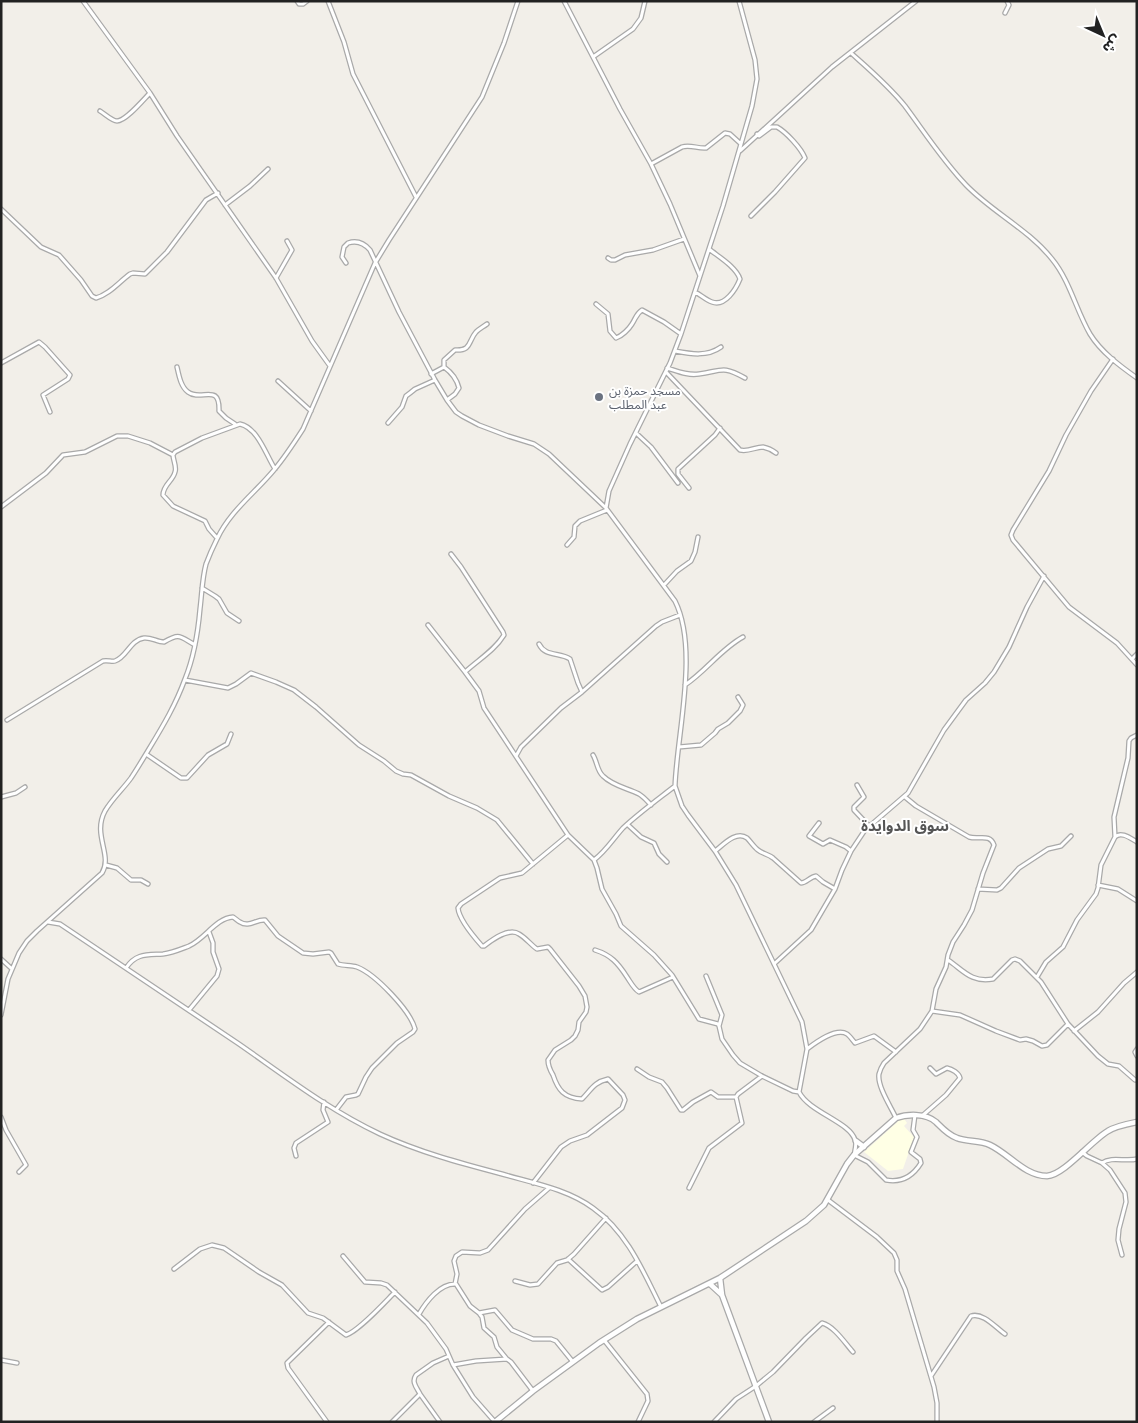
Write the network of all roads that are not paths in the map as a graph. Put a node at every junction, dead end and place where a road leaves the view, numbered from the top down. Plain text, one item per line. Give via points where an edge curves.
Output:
1 (83, 1) edge
2 (297, 1) edge
3 (307, 1) edge
4 (328, 1) edge
5 (518, 1) edge
6 (564, 1) edge
7 (645, 1) edge
8 (739, 1) edge
9 (916, 1) edge
10 (1007, 1) edge
11 (1005, 13) dead end
12 (851, 53) junction
13 (593, 57) junction
14 (150, 93) junction
15 (100, 111) dead end
16 (757, 134) junction
17 (741, 144) junction
18 (738, 153) junction
19 (651, 164) junction
20 (268, 169) dead end
21 (218, 193) junction
22 (417, 198) junction
23 (225, 205) junction
24 (1, 209) edge
25 (751, 216) dead end
26 (684, 239) junction
27 (287, 241) dead end
28 (709, 249) junction
29 (608, 258) dead end
30 (346, 263) dead end
31 (375, 263) junction
32 (700, 276) junction
33 (276, 278) junction
34 (695, 292) junction
35 (596, 304) dead end
36 (487, 324) dead end
37 (681, 334) junction
38 (721, 348) dead end
39 (675, 351) junction
40 (1113, 360) junction
41 (1, 363) edge
42 (330, 366) junction
43 (177, 367) dead end
44 (444, 367) junction
45 (666, 370) junction
46 (431, 374) junction
47 (745, 378) dead end
48 (1137, 378) edge
49 (435, 380) junction
50 (278, 382) dead end
51 (447, 400) junction
52 (50, 412) dead end
53 (311, 412) junction
54 (388, 423) dead end
55 (236, 425) junction
56 (720, 428) junction
57 (636, 433) junction
58 (776, 453) dead end
59 (173, 455) junction
60 (275, 469) junction
61 (678, 482) dead end
62 (689, 488) dead end
63 (1, 507) edge
64 (607, 509) junction
65 (698, 537) dead end
66 (217, 538) junction
67 (567, 545) dead end
68 (451, 554) dead end
69 (1044, 576) junction
70 (664, 585) junction
71 (202, 588) junction
72 (680, 614) junction
73 (239, 621) dead end
74 (428, 624) dead end
75 (743, 637) dead end
76 (539, 644) dead end
77 (195, 645) junction
78 (1137, 654) edge
79 (1132, 659) junction
80 (1137, 664) edge
81 (465, 672) junction
82 (185, 680) junction
83 (685, 686) junction
84 (582, 692) junction
85 (738, 697) dead end
86 (7, 720) dead end
87 (231, 734) dead end
88 (1137, 735) edge
89 (679, 747) junction
90 (146, 754) junction
91 (593, 755) dead end
92 (516, 756) junction
93 (856, 785) dead end
94 (675, 786) junction
95 (25, 787) dead end
96 (1, 797) edge
97 (905, 797) junction
98 (651, 805) junction
99 (628, 824) junction
100 (819, 824) dead end
101 (869, 826) junction
102 (568, 835) junction
103 (1072, 836) dead end
104 (1115, 837) junction
105 (1137, 842) edge
106 (715, 851) junction
107 (851, 851) junction
108 (594, 860) junction
109 (668, 862) dead end
110 (533, 864) junction
111 (106, 865) junction
112 (148, 884) dead end
113 (1098, 885) junction
114 (835, 889) junction
115 (978, 889) junction
116 (1137, 901) edge
117 (57, 913) junction
118 (47, 922) junction
119 (60, 924) junction
120 (209, 932) junction
121 (594, 950) dead end
122 (1, 959) edge
123 (948, 960) junction
124 (774, 964) junction
125 (126, 968) junction
126 (12, 969) junction
127 (1137, 972) edge
128 (706, 976) dead end
129 (673, 977) junction
130 (1037, 977) junction
131 (189, 1010) junction
132 (932, 1010) junction
133 (1, 1015) edge
134 (1068, 1024) junction
135 (719, 1026) junction
136 (1074, 1031) junction
137 (1137, 1049) edge
138 (807, 1050) junction
139 (896, 1052) junction
140 (1137, 1056) edge
141 (930, 1068) dead end
142 (637, 1069) dead end
143 (762, 1076) junction
144 (1137, 1080) edge
145 (799, 1092) junction
146 (736, 1098) junction
147 (324, 1102) junction
148 (336, 1110) junction
149 (914, 1115) junction
150 (1, 1117) edge
151 (922, 1117) junction
152 (896, 1118) junction
153 (1137, 1122) edge
154 (856, 1141) junction
155 (864, 1147) junction
156 (1082, 1152) junction
157 (854, 1155) junction
158 (296, 1156) dead end
159 (1137, 1159) edge
160 (1102, 1162) junction
161 (19, 1172) dead end
162 (533, 1183) junction
163 (549, 1188) junction
164 (689, 1188) dead end
165 (828, 1200) junction
166 (606, 1218) junction
167 (1122, 1255) dead end
168 (343, 1256) dead end
169 (568, 1259) junction
170 (637, 1261) junction
171 (174, 1269) dead end
172 (720, 1278) junction
173 (515, 1281) dead end
174 (455, 1284) junction
175 (710, 1284) junction
176 (396, 1292) junction
177 (722, 1295) junction
178 (661, 1307) junction
179 (479, 1312) junction
180 (419, 1314) junction
181 (329, 1322) junction
182 (1005, 1334) dead end
183 (604, 1339) junction
184 (853, 1352) dead end
185 (449, 1356) junction
186 (506, 1358) junction
187 (1, 1360) edge
188 (572, 1362) junction
189 (17, 1363) dead end
190 (453, 1365) junction
191 (931, 1377) junction
192 (756, 1386) junction
193 (533, 1391) junction
194 (420, 1394) junction
195 (833, 1408) dead end
196 (327, 1422) edge
197 (392, 1422) edge
198 (440, 1422) edge
199 (495, 1422) edge
200 (638, 1422) edge
201 (714, 1422) edge
202 (768, 1422) edge
203 (814, 1422) edge
204 (937, 1422) edge

1 - 14 street
2 - 3 street via 301,5
4 - 22 street via 353,74
5 - 22 street via 482,96
6 - 13 street
7 - 13 street via 641,18 633,29
8 - 17 street via 757,80
9 - 12 street
10 - 11 street via 1009,5
12 - 16 street
12 - 40 street via 894,94 965,184 1049,255 1091,336
13 - 19 street
14 - 15 street via 119,121
14 - 21 street
16 - 18 street
16 - 25 street via 759,136 771,127 777,127 805,158
17 - 18 street
17 - 19 street via 725,133 706,148 687,145
18 - 28 street
19 - 26 street
20 - 23 street
21 - 23 street
21 - 24 street via 206,200 146,274 130,274 96,298 59,255 41,247
22 - 31 street
23 - 33 street
26 - 29 street via 615,260
26 - 32 street
27 - 33 street via 292,250
28 - 32 street
28 - 34 street via 732,268 740,280 729,298 718,303
30 - 31 street via 342,257 344,247 358,242 370,250
31 - 42 street
31 - 46 street
32 - 34 street
33 - 42 street
34 - 37 street
35 - 37 street via 608,314 610,331 616,338 632,325 642,310
36 - 44 street via 474,334 468,348 456,350 446,357
37 - 39 street
38 - 39 street via 710,354
39 - 45 street
40 - 48 street
40 - 69 street via 1091,391 1011,535
41 - 52 street via 38,342 46,347 70,375 43,396
42 - 53 street
43 - 55 street via 179,378 188,392 213,395 219,400 221,413
44 - 46 street
44 - 51 street via 459,388
45 - 47 street via 685,374 729,370
45 - 56 street
45 - 57 street
46 - 49 street
49 - 51 street
49 - 54 street via 406,396 402,407
50 - 53 street
51 - 64 street via 468,420 543,448
53 - 60 street via 303,430
55 - 59 street via 202,438
55 - 60 street via 244,425 258,438
56 - 58 street via 740,450 764,447
56 - 62 street via 678,469
57 - 61 street via 651,446
57 - 64 street via 609,491
59 - 63 street via 145,441 117,436 85,452 63,456
59 - 66 street via 176,470 163,491 164,498 205,522
60 - 66 street via 238,508
64 - 67 street via 580,521
64 - 70 street
65 - 70 street via 691,561
66 - 71 street via 207,562
68 - 81 street via 504,632 483,658
69 - 79 street via 1074,612 1117,643
69 - 97 street via 994,672 966,700 944,730
70 - 72 street
71 - 73 street via 219,599 227,613
71 - 77 street
72 - 83 street via 685,641
72 - 84 street via 656,626
74 - 81 street
75 - 83 street
76 - 84 street via 551,654 570,659
77 - 82 street
77 - 86 street via 180,636 164,642 148,638 138,640 118,660 104,661
78 - 79 street
79 - 80 street
81 - 92 street
82 - 90 street via 172,712
82 - 110 street via 228,688 251,673 294,690 359,745 396,771 411,775 497,820
83 - 89 street
84 - 92 street via 549,719
85 - 89 street via 743,705 728,723 701,745
87 - 90 street via 227,744 208,755 187,778 181,778
88 - 104 street via 1129,741 1114,817
89 - 94 street
90 - 111 street via 101,819
91 - 98 street via 602,776 641,795
92 - 102 street
93 - 101 street via 864,797 854,810
94 - 98 street
94 - 106 street via 682,806
95 - 96 street
97 - 101 street
97 - 115 street via 969,837 984,837 993,842 994,848
98 - 99 street
99 - 108 street
99 - 109 street via 641,837 654,843
100 - 107 street via 809,836 823,844 830,840
101 - 107 street
102 - 108 street
102 - 110 street
103 - 115 street via 1020,868 999,889
104 - 105 street via 1121,834
104 - 113 street via 1101,865
106 - 114 street via 733,837 745,837 801,883 816,876
106 - 124 street via 736,884
107 - 114 street
108 - 129 street via 602,889 621,926
110 - 162 street via 522,873 500,878 461,904 458,910 482,946 507,933 517,932 537,949 548,947 552,951 579,986 587,1007 575,1036 555,1050 548,1060 556,1086 579,1099 602,1080 608,1079 625,1100 622,1108 594,1132 561,1147
111 - 112 street via 117,868 131,880 142,880
111 - 117 street via 102,873
113 - 116 street via 1118,889
113 - 130 street via 1096,894 1062,947 1046,962
114 - 124 street via 811,930
115 - 123 street via 972,910 953,942
117 - 118 street
117 - 119 street
118 - 119 street
118 - 126 street via 27,941
119 - 125 street
120 - 125 street via 191,945 173,952 137,957
120 - 131 street via 219,969 217,976
120 - 148 street via 229,917 242,924 265,920 278,936 303,953 329,952 338,964 357,967 370,975 397,1000 413,1022 413,1032 397,1043 367,1074 358,1094 346,1097
121 - 129 street via 609,955 637,992
122 - 126 street
123 - 130 street via 967,975 989,980 1015,959
123 - 132 street via 936,989
124 - 138 street via 802,1022
125 - 131 street
126 - 133 street
127 - 136 street via 1098,1012
128 - 135 street via 722,1015
129 - 135 street via 699,1019
130 - 134 street
131 - 147 street
132 - 134 street via 960,1015 1042,1046
132 - 139 street via 920,1030
134 - 136 street
135 - 143 street via 722,1039 732,1055
136 - 144 street via 1108,1064 1117,1065
137 - 140 street
138 - 139 street via 821,1039 840,1032 856,1043 874,1036
138 - 145 street
139 - 152 street via 884,1063 879,1075
141 - 151 street via 936,1074 950,1068 960,1078
142 - 146 street via 662,1082 682,1110 711,1092 718,1097
143 - 145 street
143 - 146 street
145 - 154 street via 806,1102 849,1131
146 - 164 street via 742,1122 710,1148
147 - 148 street
147 - 158 street via 328,1122 296,1143
148 - 162 street via 379,1134 422,1151
149 - 151 street
149 - 152 street
149 - 157 street via 913,1130 917,1137 911,1152 921,1161 914,1174 902,1180 886,1180 868,1162
150 - 161 street via 26,1165
151 - 156 street via 934,1120 958,1139 990,1145 1039,1175 1050,1175 1060,1170
152 - 155 street
153 - 156 street via 1108,1131
154 - 155 street
154 - 157 street
155 - 157 street
156 - 160 street
157 - 165 street
159 - 160 street
160 - 167 street via 1125,1193 1118,1240
162 - 163 street
163 - 166 street via 580,1200
163 - 174 street via 488,1250 462,1252 456,1256
165 - 172 street via 806,1221
165 - 191 street via 894,1253
166 - 169 street
166 - 170 street
168 - 176 street via 366,1282 387,1285
169 - 170 street via 602,1290
169 - 173 street via 557,1263 537,1285
170 - 178 street
171 - 181 street via 200,1249 220,1246 282,1284 308,1313
172 - 175 street
172 - 177 street
174 - 179 street via 470,1306
174 - 180 street via 433,1294
175 - 177 street
175 - 178 street
176 - 180 street
176 - 181 street via 349,1334 342,1333
177 - 192 street
178 - 183 street
179 - 186 street via 485,1330
179 - 188 street via 495,1310 512,1330 533,1339 554,1340
180 - 185 street
181 - 196 street via 287,1363
182 - 191 street via 981,1316 971,1316
183 - 188 street
183 - 200 street via 647,1394 648,1401
184 - 192 street via 828,1325 822,1323
185 - 190 street
185 - 194 street via 415,1377 414,1383
186 - 190 street
186 - 193 street
187 - 189 street
188 - 193 street
190 - 199 street via 473,1397
191 - 204 street
192 - 201 street via 736,1399
192 - 202 street
193 - 199 street
194 - 197 street
194 - 198 street
195 - 203 street

